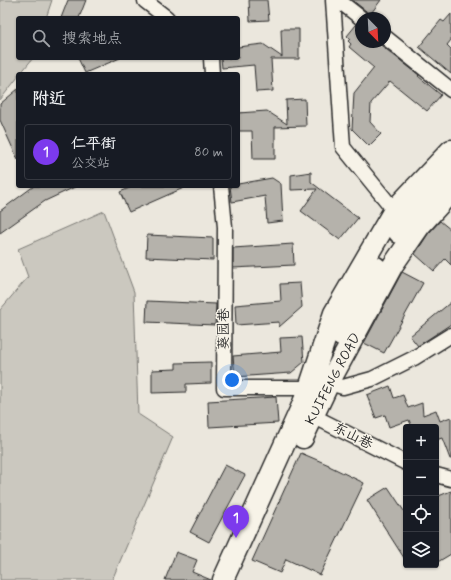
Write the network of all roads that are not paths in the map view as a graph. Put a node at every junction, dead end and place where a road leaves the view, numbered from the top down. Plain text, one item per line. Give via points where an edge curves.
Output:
1 (146, 0) edge
2 (333, 0) edge
3 (338, 0) edge
4 (355, 13) edge
5 (164, 16) edge
6 (391, 42) edge
7 (210, 60) edge
8 (212, 72) edge
9 (451, 90) edge
10 (451, 150) edge
11 (451, 171) edge
12 (221, 188) edge
13 (451, 192) edge
14 (394, 210) junction
15 (451, 335) edge
16 (329, 383) junction
17 (309, 388) junction
18 (307, 413) junction
19 (403, 461) edge
20 (439, 476) edge
21 (451, 479) edge
22 (223, 580) edge
23 (238, 580) edge

1 - 5 street
2 - 14 street via 343,147
3 - 4 street
6 - 9 street
7 - 8 street
10 - 14 main road, KUIFENG ROAD
11 - 18 main road via 415,210 380,260 354,308
12 - 17 street, 葵园巷 via 225,228 224,388
13 - 16 main road, KUIFENG ROAD via 420,226 393,265
14 - 17 main road, KUIFENG ROAD via 334,313
15 - 16 street via 414,358 372,379 343,387
16 - 18 main road, KUIFENG ROAD
17 - 18 main road, KUIFENG ROAD
18 - 19 street, 东山巷
18 - 22 main road, KUIFENG ROAD
18 - 23 main road, KUIFENG ROAD
20 - 21 street

